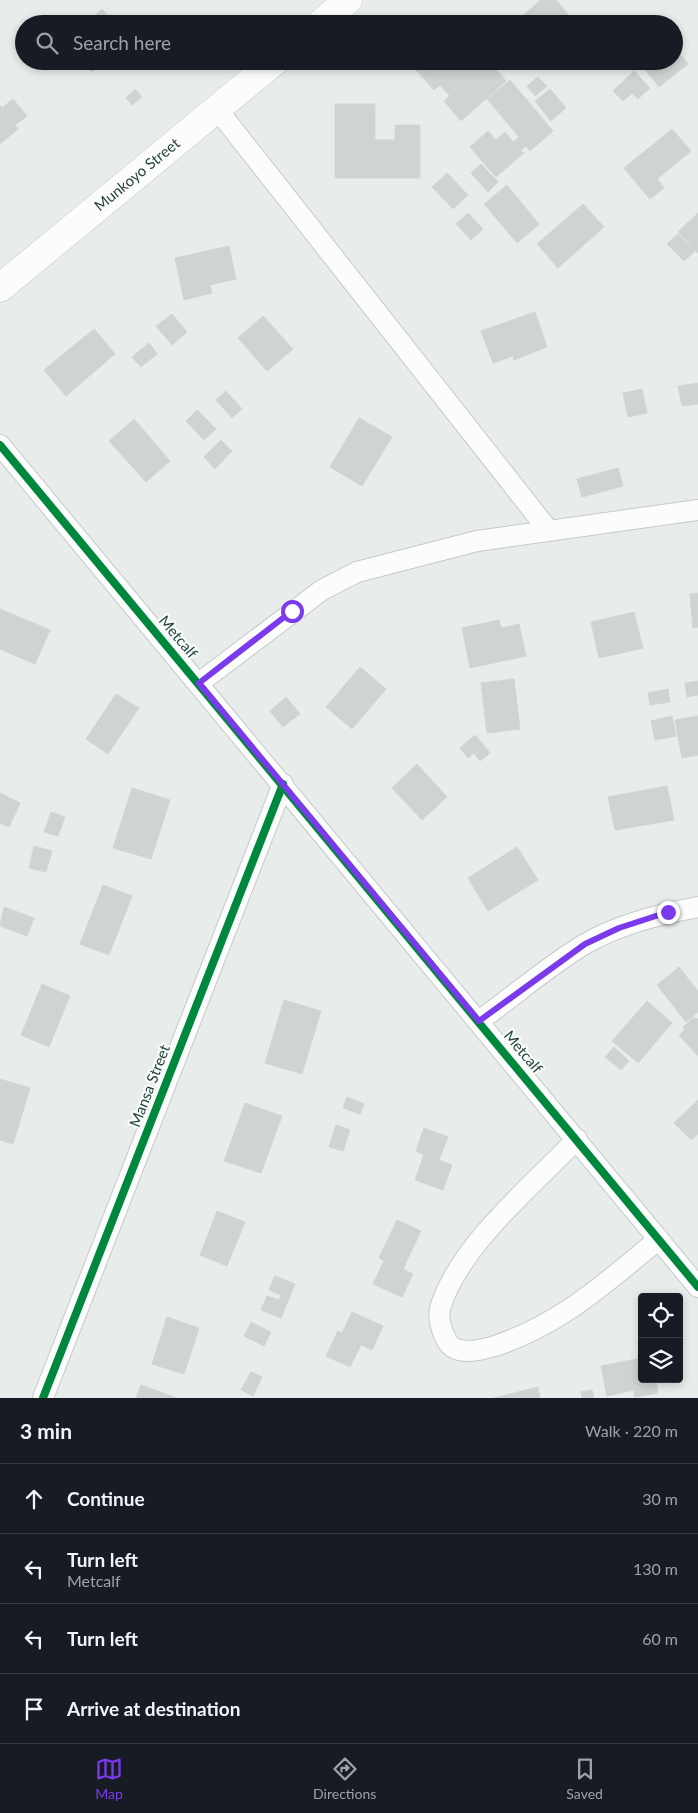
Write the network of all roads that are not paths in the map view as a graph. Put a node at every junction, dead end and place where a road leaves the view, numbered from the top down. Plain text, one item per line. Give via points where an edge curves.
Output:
1 (348, 0) edge
2 (330, 15) edge
3 (264, 70) edge
4 (217, 109) junction
5 (0, 288) edge
6 (0, 445) edge
7 (698, 510) edge
8 (549, 531) junction
9 (199, 683) junction
10 (283, 784) junction
11 (698, 907) edge
12 (479, 1021) junction
13 (577, 1139) junction
14 (659, 1239) junction
15 (698, 1286) edge
16 (42, 1398) edge

1 - 2 street
3 - 4 street, Munkoyo Street
4 - 5 street, Munkoyo Street
4 - 8 street
6 - 9 street, Metcalf
7 - 8 street
8 - 9 street via 478,541 357,572 322,590
9 - 10 street, Metcalf
10 - 12 street, Metcalf
10 - 16 street, Mansa Street
11 - 12 street via 668,912 619,928 585,944
12 - 13 street, Metcalf
13 - 14 street, Metcalf
13 - 14 street via 480,1239 454,1277 440,1306 440,1329 448,1344 463,1351 482,1350 553,1322
14 - 15 street, Metcalf

